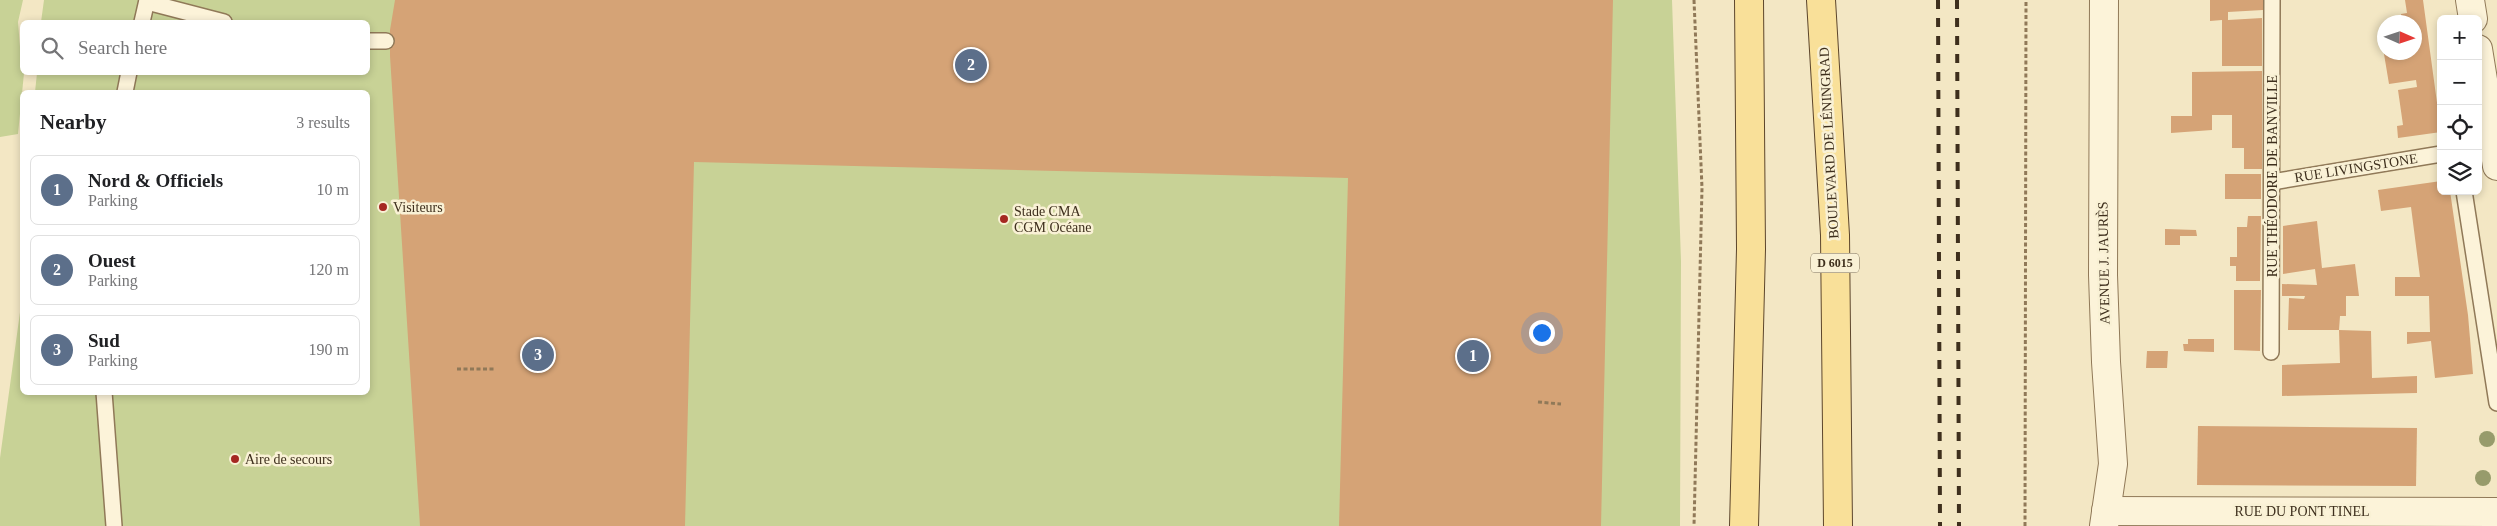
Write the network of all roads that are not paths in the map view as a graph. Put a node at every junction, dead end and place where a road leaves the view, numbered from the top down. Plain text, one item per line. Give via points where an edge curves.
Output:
1 (1748, 0) edge
2 (1821, 0) edge
3 (2104, 0) edge
4 (2272, 0) edge
5 (2470, 0) edge
6 (147, 1) edge
7 (2473, 15) edge
8 (142, 20) edge
9 (217, 20) edge
10 (370, 41) edge
11 (386, 41) dead end
12 (2479, 60) edge
13 (128, 75) edge
14 (125, 90) edge
15 (2490, 153) edge
16 (2437, 155) edge
17 (2272, 182) junction
18 (2465, 195) edge
19 (2271, 352) dead end
20 (104, 395) edge
21 (2497, 404) edge
22 (2497, 512) edge
23 (2105, 519) edge
24 (2497, 522) edge
25 (114, 526) edge
26 (1744, 526) edge
27 (1838, 526) edge
28 (2496, 526) edge

1 - 26 main road via 1751,249
2 - 27 main road, BOULEVARD DE LÉNINGRAD / D 6015 via 1835,235
3 - 23 street, AVENUE J. JAURÈS via 2103,275 2113,464
4 - 17 lane, RUE THÉODORE DE BANVILLE
5 - 7 street
6 - 8 lane
6 - 9 lane
10 - 11 lane
12 - 15 street
13 - 14 lane
16 - 17 lane, RUE LIVINGSTONE
17 - 19 lane, RUE THÉODORE DE BANVILLE
18 - 21 lane
20 - 25 lane
22 - 23 street, RUE DU PONT TINEL
24 - 28 street

